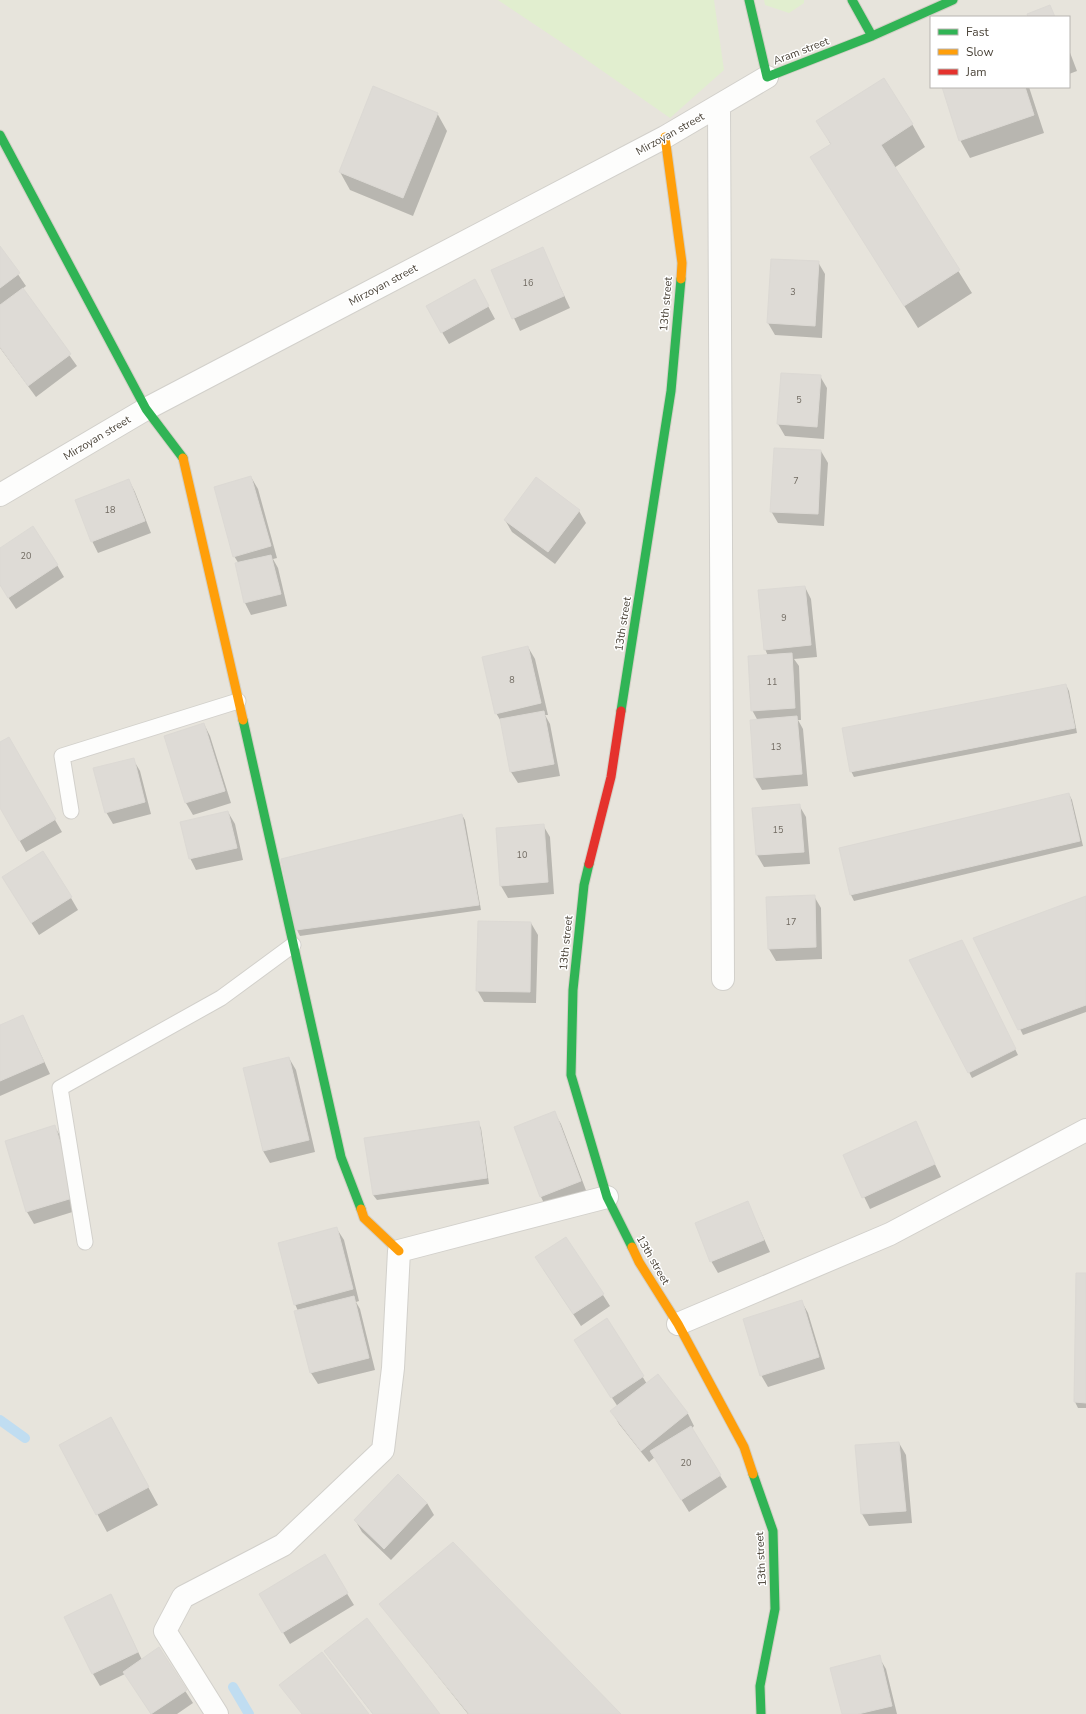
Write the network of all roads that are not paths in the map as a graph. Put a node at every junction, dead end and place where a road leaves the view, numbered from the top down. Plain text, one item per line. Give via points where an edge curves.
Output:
1 (749, 0) edge
2 (852, 0) edge
3 (953, 0) edge
4 (872, 36) junction
5 (767, 77) junction
6 (719, 107) junction
7 (0, 135) edge
8 (665, 137) junction
9 (146, 409) junction
10 (0, 495) edge
11 (238, 701) junction
12 (71, 811) dead end
13 (293, 945) junction
14 (723, 979) dead end
15 (1086, 1130) edge
16 (607, 1197) junction
17 (85, 1242) dead end
18 (399, 1251) junction
19 (678, 1324) junction
20 (217, 1714) edge
21 (761, 1714) edge

1 - 5 street, Aram street
2 - 4 street
3 - 4 street, Aram street
4 - 5 street, Aram street
5 - 6 street, Mirzoyan street
6 - 8 street, Mirzoyan street
6 - 14 street
7 - 9 street
8 - 9 street, Mirzoyan street
8 - 16 street, 13th street via 682,262 671,392 611,777 584,885 573,990 571,1075
9 - 10 street, Mirzoyan street
9 - 11 street via 184,460
11 - 12 lane via 62,756
11 - 13 street
13 - 17 lane via 221,998 60,1088
13 - 18 street via 341,1156 364,1218
15 - 19 street via 890,1234
16 - 18 street
16 - 19 street, 13th street via 639,1262
18 - 20 street via 393,1368 384,1450 283,1545 183,1597 165,1631
19 - 21 street, 13th street via 744,1447 773,1532 775,1609 760,1686

